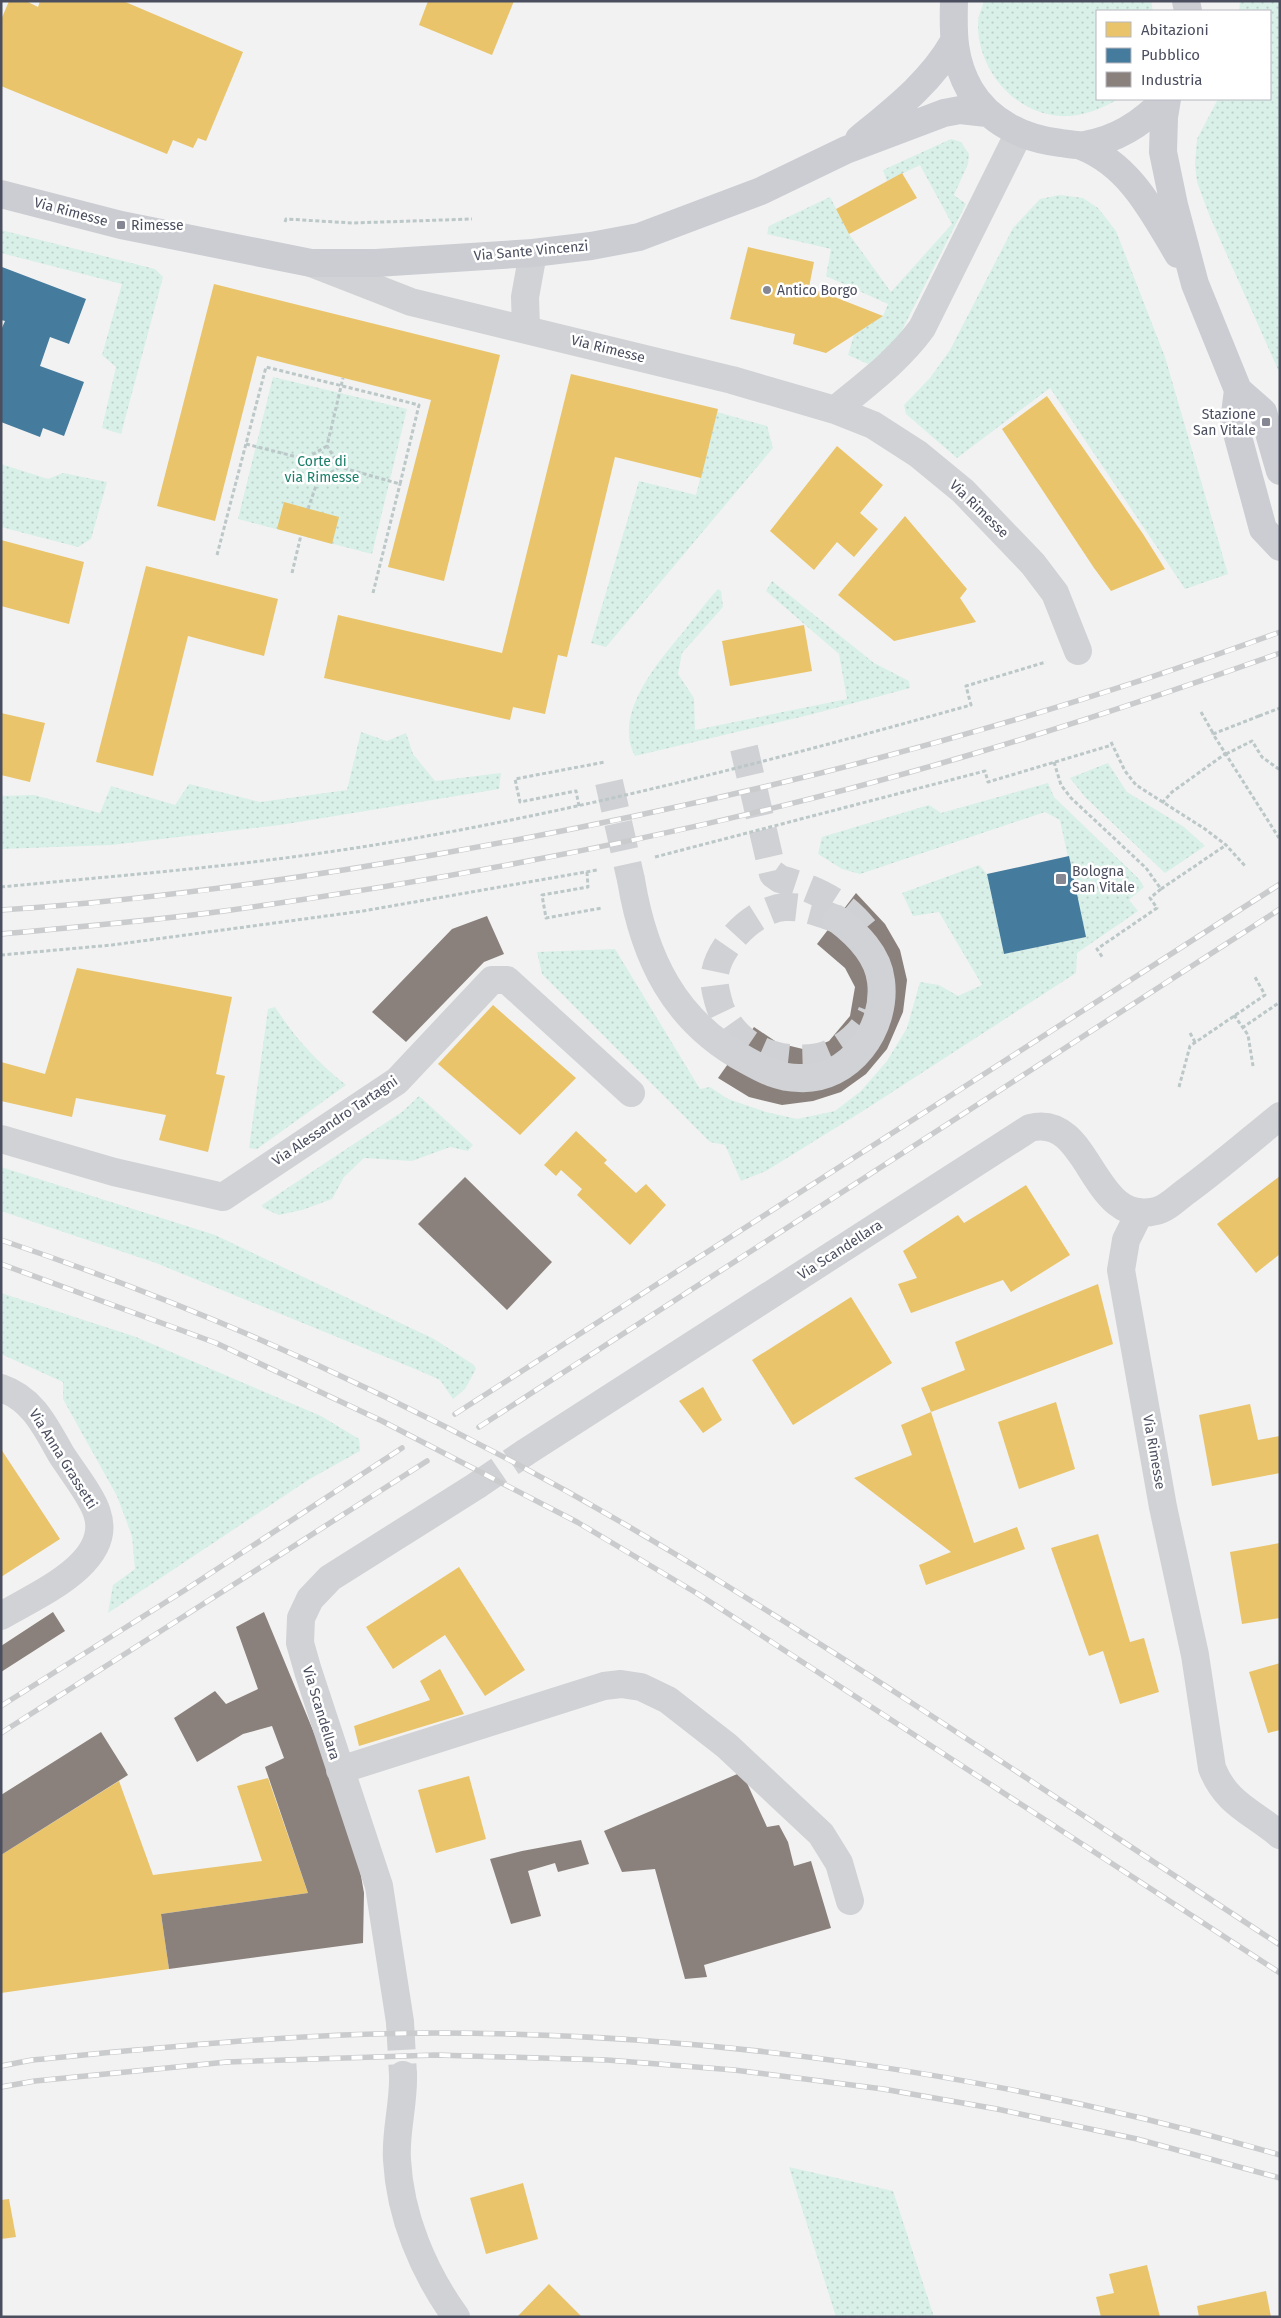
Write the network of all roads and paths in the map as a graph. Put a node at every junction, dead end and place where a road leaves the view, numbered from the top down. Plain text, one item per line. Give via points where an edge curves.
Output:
1 (954, 1) edge
2 (953, 43) junction
3 (1165, 100) edge
4 (1166, 100) edge
5 (987, 113) junction
6 (1019, 133) junction
7 (1082, 146) junction
8 (846, 150) junction
9 (1, 194) edge
10 (286, 219) dead end
11 (477, 219) dead end
12 (199, 241) joint
13 (533, 253) junction
14 (312, 263) junction
15 (1195, 284) junction
16 (526, 329) junction
17 (343, 378) dead end
18 (342, 384) junction
19 (1238, 390) junction
20 (835, 410) junction
21 (246, 444) junction
22 (327, 446) junction
23 (305, 459) junction
24 (340, 467) junction
25 (1280, 471) edge
26 (318, 480) junction
27 (400, 484) junction
28 (308, 509) dead end
29 (301, 535) dead end
30 (1280, 547) edge
31 (217, 555) dead end
32 (292, 574) dead end
33 (373, 593) dead end
34 (1078, 651) dead end
35 (1039, 664) dead end
36 (1280, 708) edge
37 (1201, 712) dead end
38 (1259, 716) junction
39 (1250, 720) junction
40 (1226, 754) junction
41 (605, 762) dead end
42 (1054, 762) junction
43 (1280, 770) edge
44 (1162, 803) junction
45 (578, 806) junction
46 (1279, 838) edge
47 (1226, 845) junction
48 (650, 858) dead end
49 (1246, 867) dead end
50 (605, 868) dead end
51 (587, 872) junction
52 (1, 887) edge
53 (1161, 889) junction
54 (633, 891) joint
55 (837, 919) tunnel mouth
56 (1, 955) edge
57 (1103, 958) dead end
58 (1255, 977) dead end
59 (1280, 1002) edge
60 (1234, 1016) junction
61 (1242, 1028) junction
62 (1190, 1033) dead end
63 (1195, 1042) junction
64 (1253, 1066) dead end
65 (1179, 1087) dead end
66 (631, 1093) dead end
67 (1280, 1116) edge
68 (1, 1139) edge
69 (1140, 1212) junction
70 (1, 1388) edge
71 (526, 1452) tunnel mouth
72 (476, 1486) tunnel mouth
73 (1, 1616) edge
74 (340, 1770) junction
75 (1280, 1836) edge
76 (850, 1902) dead end
77 (400, 2022) tunnel mouth
78 (403, 2075) tunnel mouth
79 (456, 2317) edge

1 - 2 main road
2 - 5 main road via 959,67 970,90
2 - 8 main road, Via Sante Vincenzi via 942,62 918,88
3 - 7 main road via 1142,121 1119,135
4 - 15 main road via 1162,152
5 - 6 main road
5 - 8 main road, Via Sante Vincenzi via 960,110 944,113
6 - 7 main road via 1047,142
6 - 20 street via 922,328 891,363
7 - 15 main road via 1097,152 1127,177 1145,200
8 - 13 main road, Via Sante Vincenzi via 761,191 639,237
9 - 12 main road, Via Rimesse
10 - 11 path via 352,223
12 - 14 main road, Via Sante Vincenzi
13 - 14 main road, Via Sante Vincenzi via 376,263
13 - 16 street via 525,297
14 - 16 street, Via Rimesse via 411,302
15 - 19 main road
16 - 20 street, Via Rimesse via 732,380
17 - 18 path
18 - 21 path via 266,367
18 - 22 path
18 - 27 path via 419,405
19 - 25 main road via 1262,412
19 - 30 main road via 1234,422 1263,529
20 - 34 street, Via Rimesse via 893,437 963,491 1028,558 1055,593
21 - 23 path
21 - 31 path
22 - 23 path
22 - 24 path
23 - 26 path
24 - 26 path
24 - 27 path
26 - 28 path
27 - 33 path
29 - 32 path
35 - 45 path via 966,686 971,705 646,792
36 - 38 path
37 - 39 path via 1213,733
38 - 39 path
38 - 40 path via 1213,734
39 - 44 path via 1213,734 1225,754 1172,792
40 - 43 path via 1252,741 1262,757
40 - 46 path
41 - 45 path via 515,779 520,802 576,791
42 - 44 path via 1111,743 1131,780
42 - 48 path via 988,782 985,771
42 - 53 path via 1061,785 1071,798 1146,868
44 - 47 path
45 - 52 path via 308,855
47 - 49 path
47 - 53 path
50 - 51 path
51 - 54 path via 588,887 542,895 546,918
51 - 56 path via 363,911 112,945
53 - 57 path via 1150,898 1157,908 1097,949
54 - 55 street via 639,922 654,962 672,996 723,1046 772,1074 800,1079 828,1073 853,1058 871,1036 881,1009 882,980 872,955 857,934
58 - 60 path via 1265,995
59 - 61 path
60 - 61 path
60 - 63 path
61 - 64 path via 1248,1036
62 - 63 path
63 - 65 path via 1190,1046
66 - 68 street, Via Alessandro Tartagni via 507,980 492,980 397,1081 223,1197 114,1172
67 - 69 street via 1172,1202 1156,1211
69 - 71 street, Via Scandellara via 1125,1208 1112,1198 1064,1134 1042,1125 1030,1128
69 - 75 street, Via Rimesse via 1126,1240 1122,1270 1163,1507 1198,1674 1212,1768 1217,1781 1235,1803
70 - 73 street, Via Anna Grassetti via 26,1400 39,1417 97,1512 101,1530 93,1551 78,1569
72 - 74 street, Via Scandellara via 330,1578 310,1598 301,1618 300,1643
74 - 76 street via 604,1686 641,1687 668,1700 727,1746 821,1834 839,1863
74 - 77 street, Via Scandellara via 379,1886
78 - 79 street via 396,2158 402,2205 417,2247 443,2299

